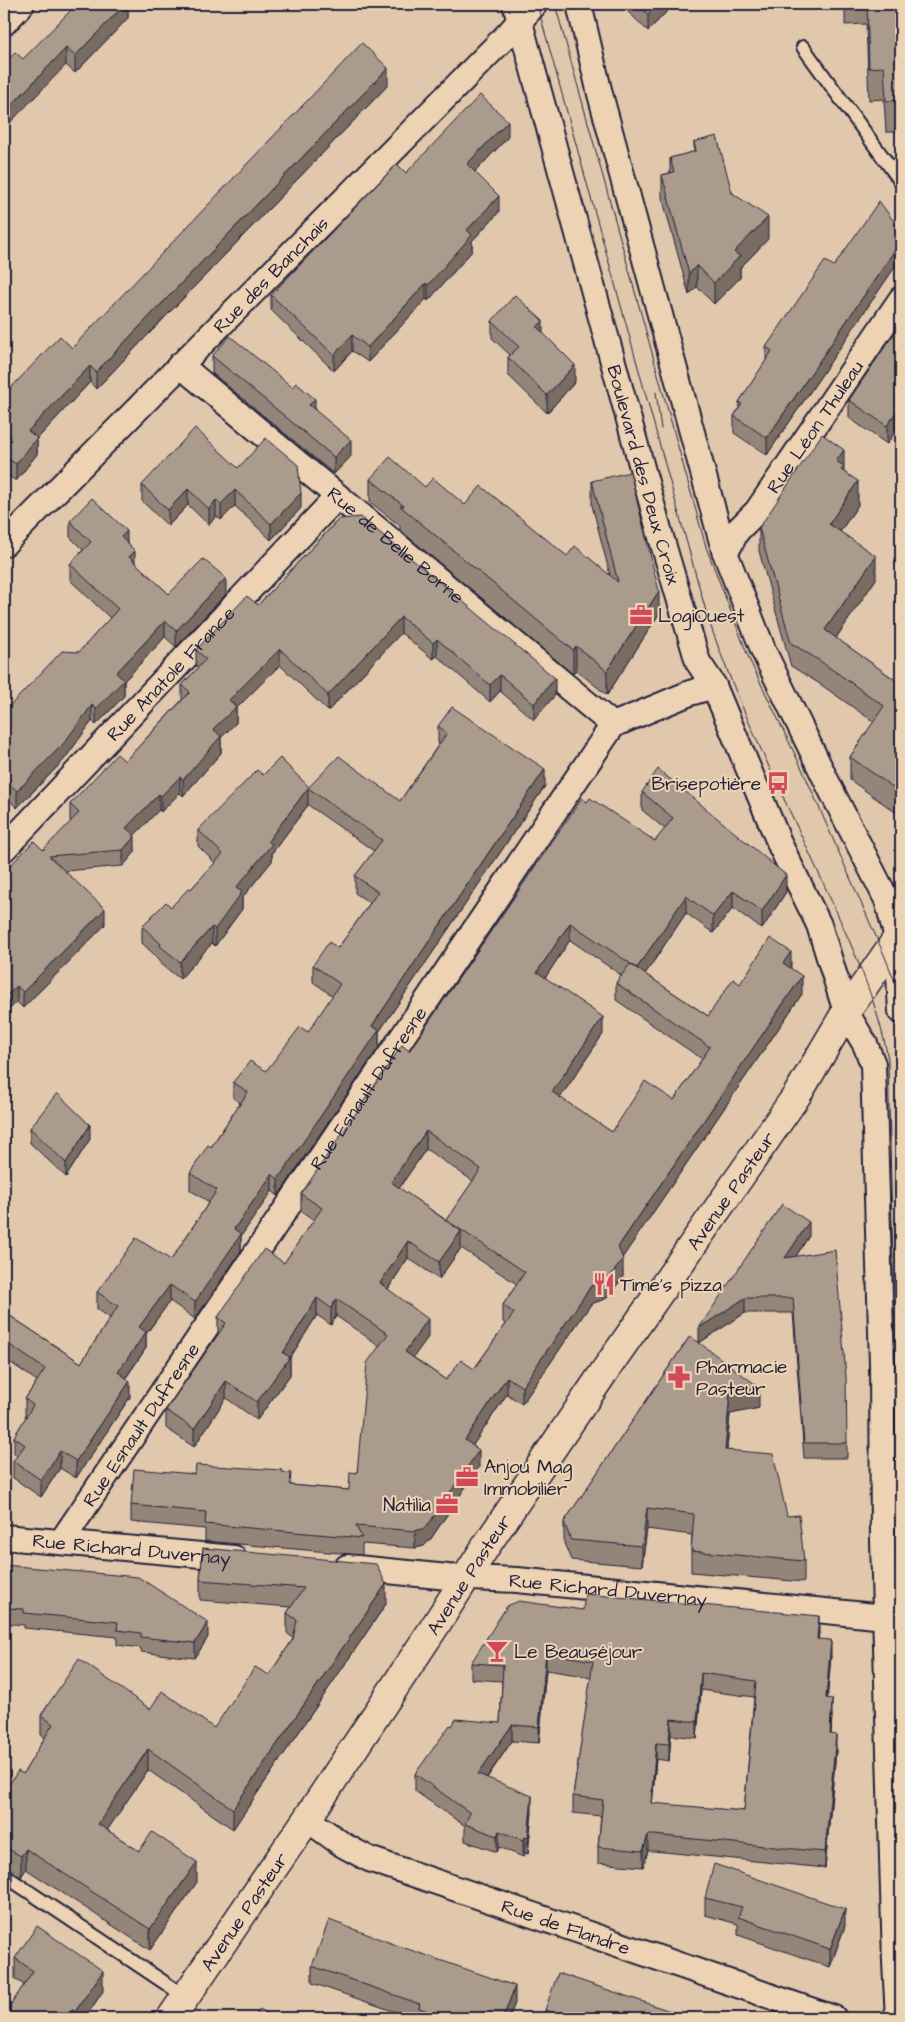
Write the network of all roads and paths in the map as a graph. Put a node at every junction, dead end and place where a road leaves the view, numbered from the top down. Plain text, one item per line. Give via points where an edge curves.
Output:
1 (22, 4) edge
2 (535, 4) edge
3 (579, 4) edge
4 (517, 12) edge
5 (4, 23) edge
6 (803, 47) dead end
7 (901, 182) edge
8 (901, 300) edge
9 (180, 365) junction
10 (337, 497) junction
11 (9, 530) edge
12 (724, 550) junction
13 (714, 686) junction
14 (613, 725) junction
15 (4, 849) edge
16 (899, 936) edge
17 (901, 1010) edge
18 (846, 1012) junction
19 (4, 1537) edge
20 (62, 1542) junction
21 (258, 1560) edge
22 (327, 1566) edge
23 (467, 1577) junction
24 (885, 1617) junction
25 (307, 1819) junction
26 (4, 1875) edge
27 (178, 2007) edge
28 (834, 2018) edge
29 (898, 2018) edge

1 - 5 street
2 - 4 street, Rue des Banchais
3 - 12 street via 600,94
4 - 9 street, Rue des Banchais
4 - 13 street, Boulevard des Deux Croix via 663,546 698,662
6 - 7 lane
8 - 12 street, Rue Léon Thuleau via 757,511
9 - 10 street, Rue de Belle Borne
9 - 11 street, Rue des Banchais
10 - 14 street, Rue de Belle Borne
10 - 15 street, Rue Anatole France
12 - 16 street via 764,652 887,900
13 - 14 street
13 - 18 street, Boulevard des Deux Croix via 777,838 819,925
14 - 20 street, Rue Esnault Dufresne
16 - 17 street
16 - 18 main road, Avenue Pasteur
18 - 23 main road, Avenue Pasteur via 797,1095 654,1299
18 - 24 street, Boulevard des Deux Croix via 865,1044 873,1064 874,1079
19 - 20 street, Rue Richard Duvernay
20 - 21 street, Rue Richard Duvernay
22 - 23 street, Rue Richard Duvernay
23 - 24 street, Rue Richard Duvernay
23 - 25 main road, Avenue Pasteur
24 - 29 street, Boulevard des Deux Croix
25 - 27 main road, Avenue Pasteur
25 - 28 street, Rue de Flandre via 342,1845 377,1862
26 - 27 lane

